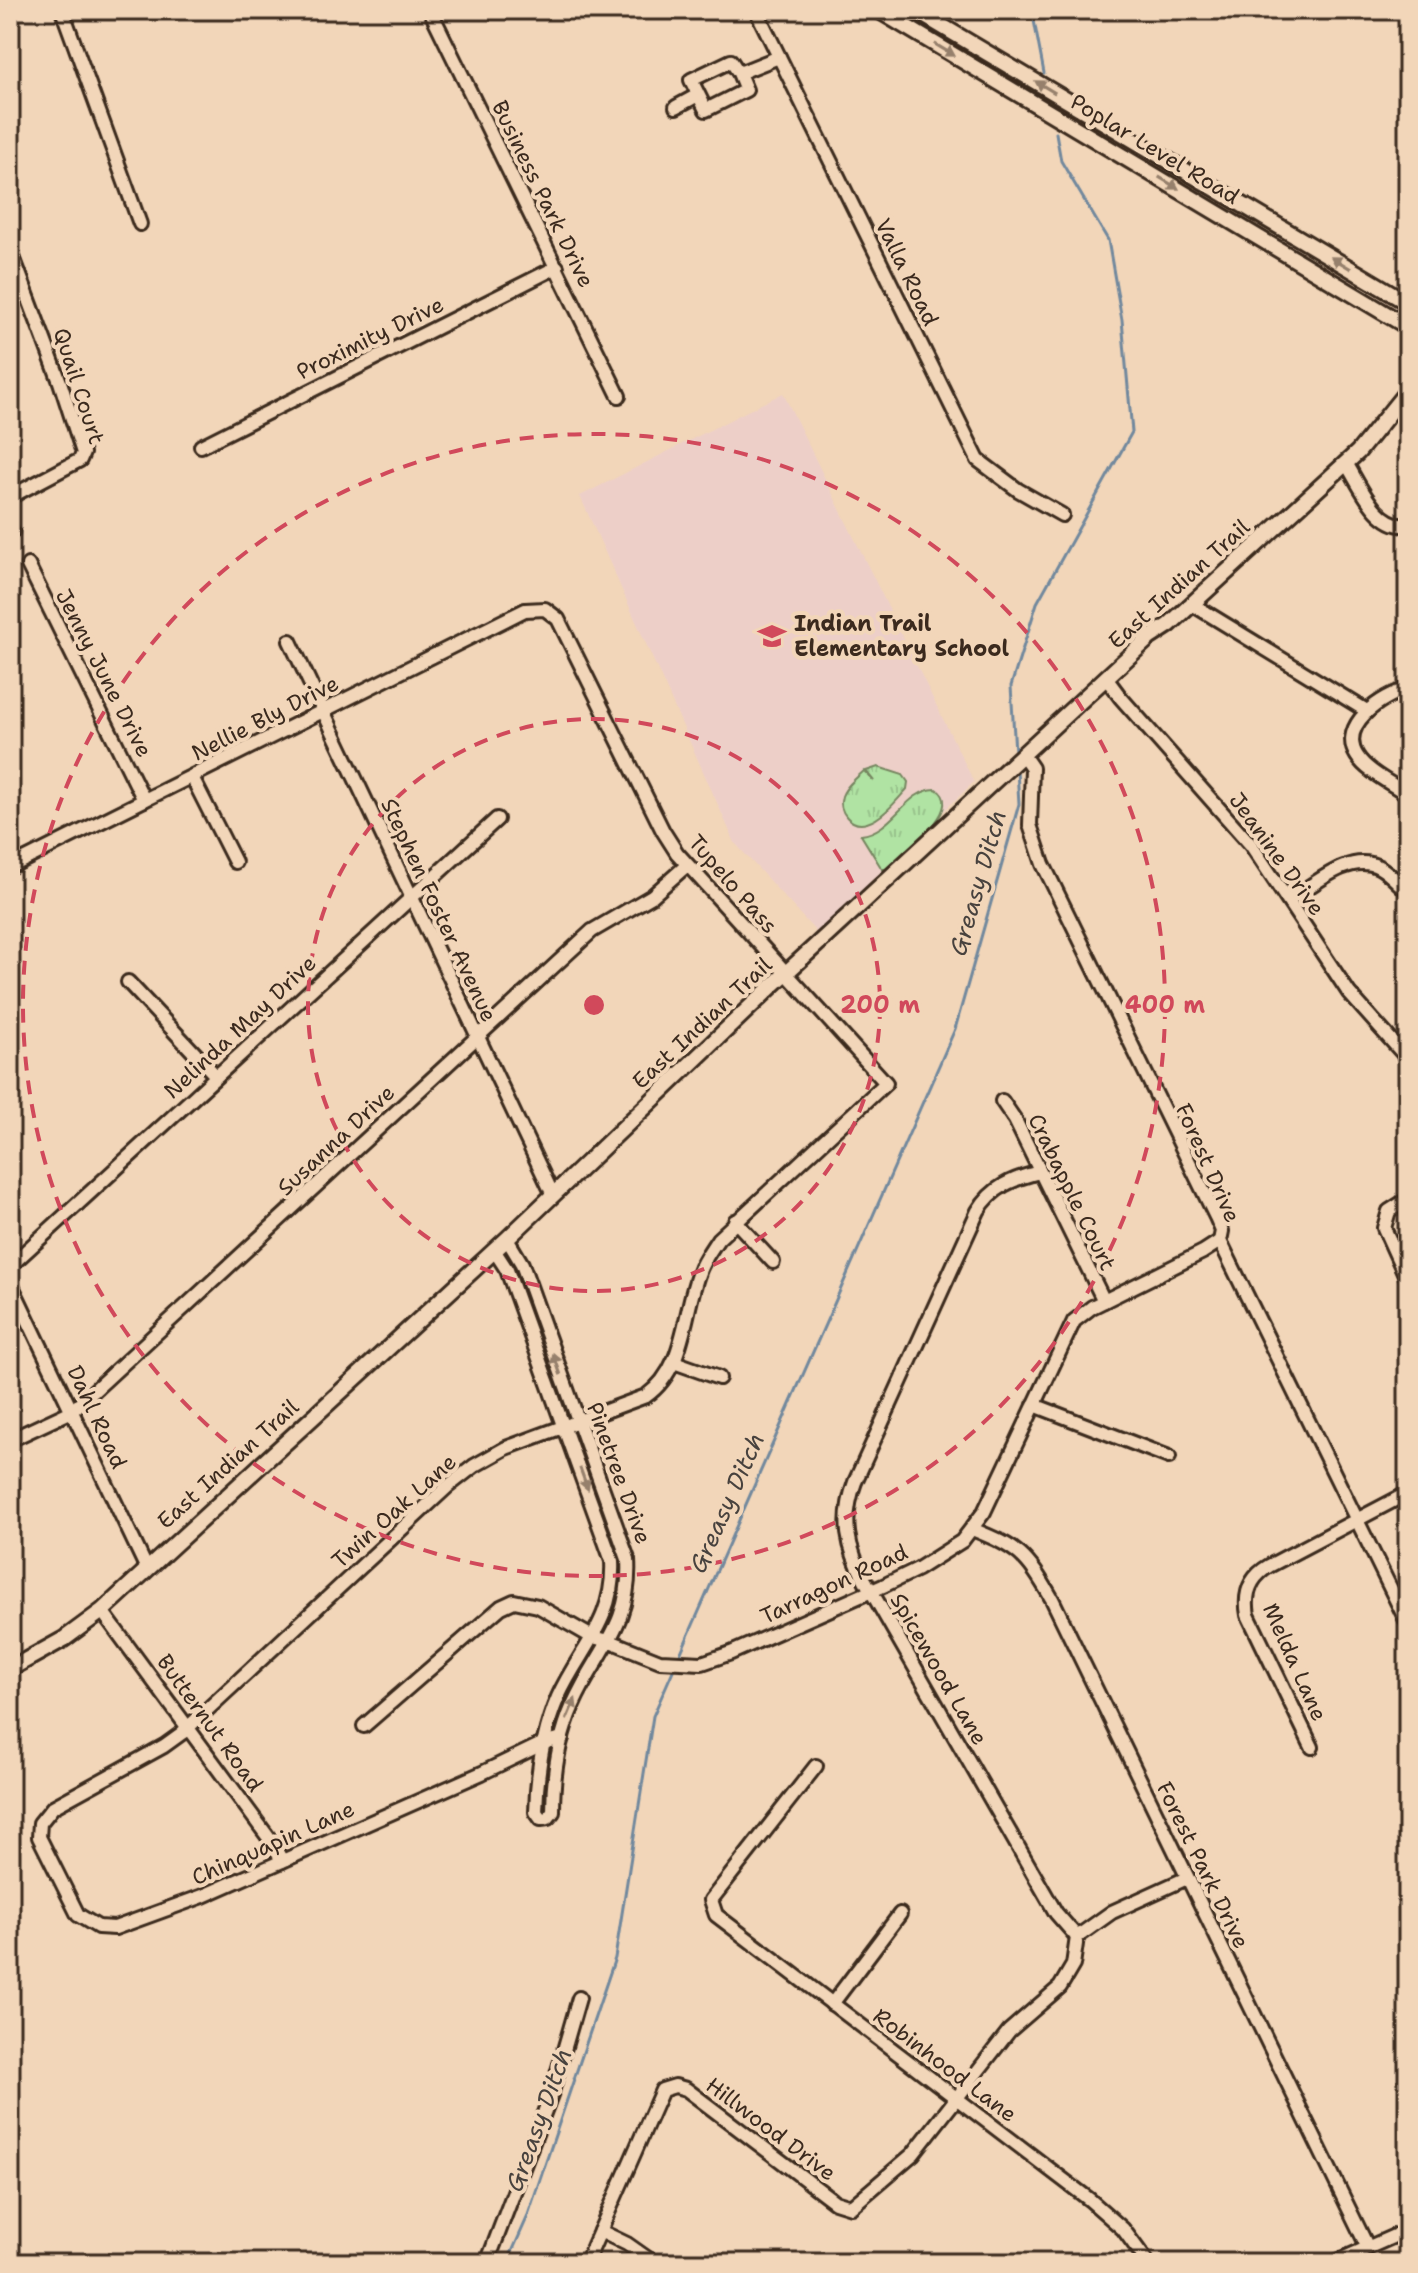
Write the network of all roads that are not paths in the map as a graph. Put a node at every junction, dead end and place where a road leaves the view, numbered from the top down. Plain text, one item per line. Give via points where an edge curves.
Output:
1 (62, 10) edge
2 (430, 10) edge
3 (756, 10) edge
4 (878, 10) edge
5 (915, 10) edge
6 (779, 57) junction
7 (739, 73) junction
8 (698, 95) junction
9 (676, 107) dead end
10 (140, 224) dead end
11 (10, 249) edge
12 (557, 267) junction
13 (1408, 303) edge
14 (1408, 327) edge
15 (1408, 390) edge
16 (619, 396) dead end
17 (201, 446) dead end
18 (1346, 463) junction
19 (10, 497) edge
20 (1062, 515) dead end
21 (1408, 525) edge
22 (28, 565) dead end
23 (1192, 604) junction
24 (539, 607) joint
25 (290, 641) dead end
26 (1106, 678) junction
27 (1408, 689) edge
28 (323, 711) junction
29 (1367, 711) junction
30 (1023, 755) junction
31 (192, 777) junction
32 (1408, 795) edge
33 (144, 800) junction
34 (497, 819) dead end
35 (235, 862) dead end
36 (686, 866) junction
37 (10, 867) edge
38 (1408, 892) edge
39 (411, 896) junction
40 (1289, 900) junction
41 (786, 974) junction
42 (128, 982) dead end
43 (477, 1037) junction
44 (1408, 1059) edge
45 (216, 1076) junction
46 (886, 1083) joint
47 (1002, 1101) dead end
48 (1040, 1172) junction
49 (553, 1195) junction
50 (1408, 1199) edge
51 (735, 1221) junction
52 (507, 1239) junction
53 (1220, 1241) junction
54 (494, 1250) junction
55 (773, 1262) dead end
56 (10, 1266) edge
57 (1408, 1281) edge
58 (10, 1282) edge
59 (1104, 1301) junction
60 (674, 1362) junction
61 (719, 1378) dead end
62 (1034, 1405) junction
63 (72, 1411) junction
64 (580, 1419) junction
65 (565, 1425) junction
66 (10, 1440) edge
67 (1169, 1457) dead end
68 (1408, 1493) edge
69 (1357, 1520) junction
70 (972, 1529) junction
71 (147, 1569) junction
72 (872, 1591) junction
73 (102, 1611) junction
74 (1408, 1624) edge
75 (592, 1637) junction
76 (610, 1641) junction
77 (10, 1669) edge
78 (364, 1726) dead end
79 (187, 1727) junction
80 (562, 1738) junction
81 (544, 1743) junction
82 (1312, 1747) dead end
83 (816, 1766) dead end
84 (39, 1837) joint
85 (282, 1861) junction
86 (1187, 1878) junction
87 (900, 1914) dead end
88 (1077, 1937) junction
89 (579, 1998) dead end
90 (832, 2004) junction
91 (957, 2098) junction
92 (1408, 2230) edge
93 (600, 2231) junction
94 (1368, 2248) junction
95 (487, 2263) edge
96 (586, 2263) edge
97 (654, 2263) edge
98 (1148, 2263) edge
99 (1333, 2263) edge

1 - 10 street
2 - 12 street, Business Park Drive
3 - 6 street, Valla Road
4 -> 14 main road, Poplar Level Road
13 -> 5 main road, Poplar Level Road
6 - 7 street
6 - 20 street, Valla Road via 978,460
7 - 8 street via 731,61 691,80
7 - 8 street via 746,90 706,110
8 - 9 street
11 - 19 street, Quail Court via 83,453 80,460
12 - 16 street, Business Park Drive
12 - 17 street, Proximity Drive
15 - 18 main road, East Indian Trail
18 - 21 street via 1383,518
18 - 23 main road, East Indian Trail
22 - 33 street, Jenny June Drive
23 - 26 main road, East Indian Trail
23 - 29 street
24 - 28 street, Nellie Bly Drive
24 - 36 street, Tupelo Pass via 558,619 663,831
25 - 28 street, Stephen Foster Avenue
26 - 30 main road, East Indian Trail
26 - 40 street, Jeanine Drive via 1237,828
27 - 29 street
28 - 31 street, Nellie Bly Drive
28 - 39 street, Stephen Foster Avenue
29 - 32 street via 1354,734 1355,754
30 - 41 main road, East Indian Trail
30 - 53 street, Forest Drive via 1034,775 1034,845 1216,1217
31 - 33 street, Nellie Bly Drive
31 - 35 street
33 - 37 street, Nellie Bly Drive
34 - 39 street, Nelinda May Drive
36 - 41 street, Tupelo Pass
36 - 43 street, Susanna Drive via 652,896 592,931
38 - 40 street via 1382,869 1363,863 1344,867
39 - 43 street, Stephen Foster Avenue
39 - 45 street, Nelinda May Drive
40 - 44 street, Jeanine Drive via 1349,993
41 - 46 street, Tupelo Pass
41 - 49 main road, East Indian Trail
42 - 45 street
43 - 49 street, Stephen Foster Avenue
43 - 63 street, Susanna Drive
45 - 56 street, Nelinda May Drive
46 - 51 street, Twin Oak Lane
47 - 48 street, Crabapple Court
48 - 59 street, Crabapple Court
48 - 72 street, Spicewood Lane via 1007,1183 982,1204 855,1482 847,1538
49 - 52 main road, East Indian Trail
50 - 57 street via 1394,1206 1384,1222
51 - 55 street
51 - 60 street, Twin Oak Lane via 699,1272
52 - 54 main road, East Indian Trail
64 -> 52 street, Pinetree Drive via 522,1264
53 - 59 street, Tarragon Road
53 - 69 street, Forest Drive
54 - 65 street, Pinetree Drive via 507,1270
54 - 71 main road, East Indian Trail
58 - 63 street, Dahl Road
59 - 62 street, Tarragon Road via 1074,1321
60 - 61 street
60 - 64 street, Twin Oak Lane via 646,1396
62 - 67 street
62 - 70 street, Tarragon Road
63 - 66 street, Susanna Drive
63 - 71 street, Dahl Road
64 - 65 street, Twin Oak Lane
64 - 76 street, Pinetree Drive via 628,1559 624,1610
65 -> 75 street, Pinetree Drive via 612,1561 608,1605
65 - 79 street, Twin Oak Lane via 496,1453 447,1487
68 - 69 street, Melda Lane
69 - 74 street, Forest Drive
69 - 82 street, Melda Lane via 1261,1570 1246,1595 1248,1615
70 - 72 street, Tarragon Road via 934,1560
70 - 86 street, Forest Park Drive via 1017,1549 1036,1571
71 - 73 main road, East Indian Trail
72 - 76 street, Tarragon Road via 711,1661 660,1661
72 - 88 street, Spicewood Lane via 1056,1913
73 - 77 main road, East Indian Trail
73 - 79 street, Butternut Road
75 - 76 street, Tarragon Road
75 - 78 street, Tarragon Road via 538,1606 514,1601
75 - 81 street, Pinetree Drive via 565,1681
80 -> 76 street, Pinetree Drive via 580,1689
79 - 84 street, Twin Oak Lane via 164,1746 53,1807 40,1823
79 - 85 street, Butternut Road
80 - 81 street, Chinquapin Lane
80 - 81 street, Pinetree Drive via 553,1812 541,1819 536,1812
81 - 85 street, Chinquapin Lane
83 - 90 street, Robinhood Lane via 711,1900 716,1915
84 - 85 street, Chinquapin Lane via 78,1915 90,1925 107,1928 130,1924
86 - 88 street via 1112,1912
86 - 94 street, Forest Park Drive
87 - 90 street
88 - 91 street via 1066,1981 1009,2031
89 - 95 street via 547,2106
90 - 91 street, Robinhood Lane
91 - 93 street, Hillwood Drive via 913,2154 854,2205 846,2206 686,2089 671,2086 662,2090
91 - 98 street, Robinhood Lane via 1109,2216
92 - 94 street
93 - 96 street
93 - 97 street
94 - 99 street

